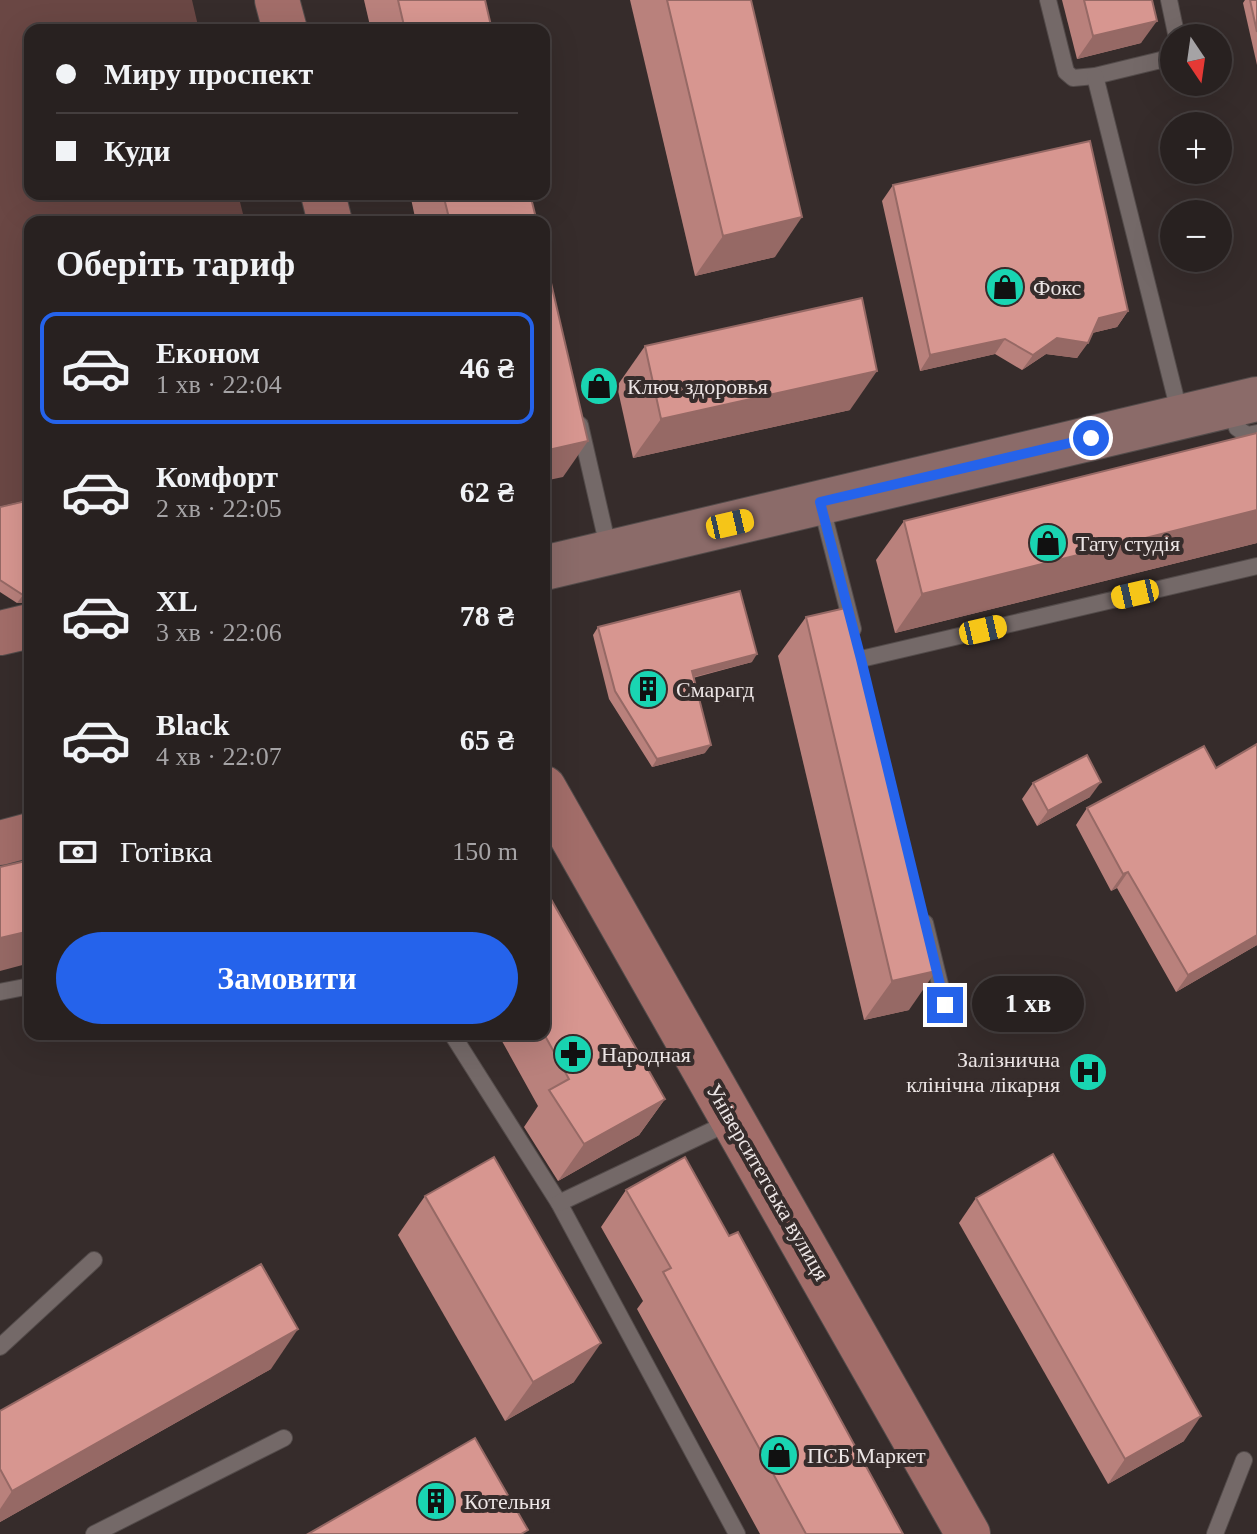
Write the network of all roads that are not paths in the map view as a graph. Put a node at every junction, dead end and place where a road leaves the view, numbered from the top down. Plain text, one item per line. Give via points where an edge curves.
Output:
1 (277, 0) edge
2 (1048, 0) edge
3 (1169, 0) edge
4 (283, 24) edge
5 (1174, 24) edge
6 (1160, 60) edge
7 (1095, 76) junction
8 (575, 402) edge
9 (1248, 412) edge
10 (1181, 417) junction
11 (820, 502) junction
12 (609, 552) junction
13 (1257, 566) edge
14 (550, 567) edge
15 (24, 627) edge
16 (0, 633) edge
17 (550, 799) edge
18 (24, 837) edge
19 (0, 843) edge
20 (919, 900) edge
21 (24, 987) edge
22 (0, 992) edge
23 (945, 1005) dead end
24 (456, 1040) edge
25 (733, 1121) junction
26 (559, 1203) junction
27 (94, 1260) dead end
28 (0, 1347) edge
29 (284, 1438) dead end
30 (1244, 1460) dead end
31 (94, 1534) edge
32 (737, 1534) edge
33 (968, 1534) edge
34 (1215, 1534) edge

1 - 4 main road
2 - 7 lane via 1066,72 1078,79
3 - 5 lane
6 - 7 lane
7 - 10 lane
8 - 12 lane
9 - 10 street
10 - 11 street
11 - 12 street
11 - 13 lane via 862,666
12 - 14 street
15 - 16 main road
17 - 25 main road, Університетська вулиця
18 - 19 main road
20 - 23 lane
21 - 22 lane
24 - 26 lane
25 - 26 lane
25 - 33 main road, Університетська вулиця
26 - 32 lane
27 - 28 lane
29 - 31 lane
30 - 34 lane

